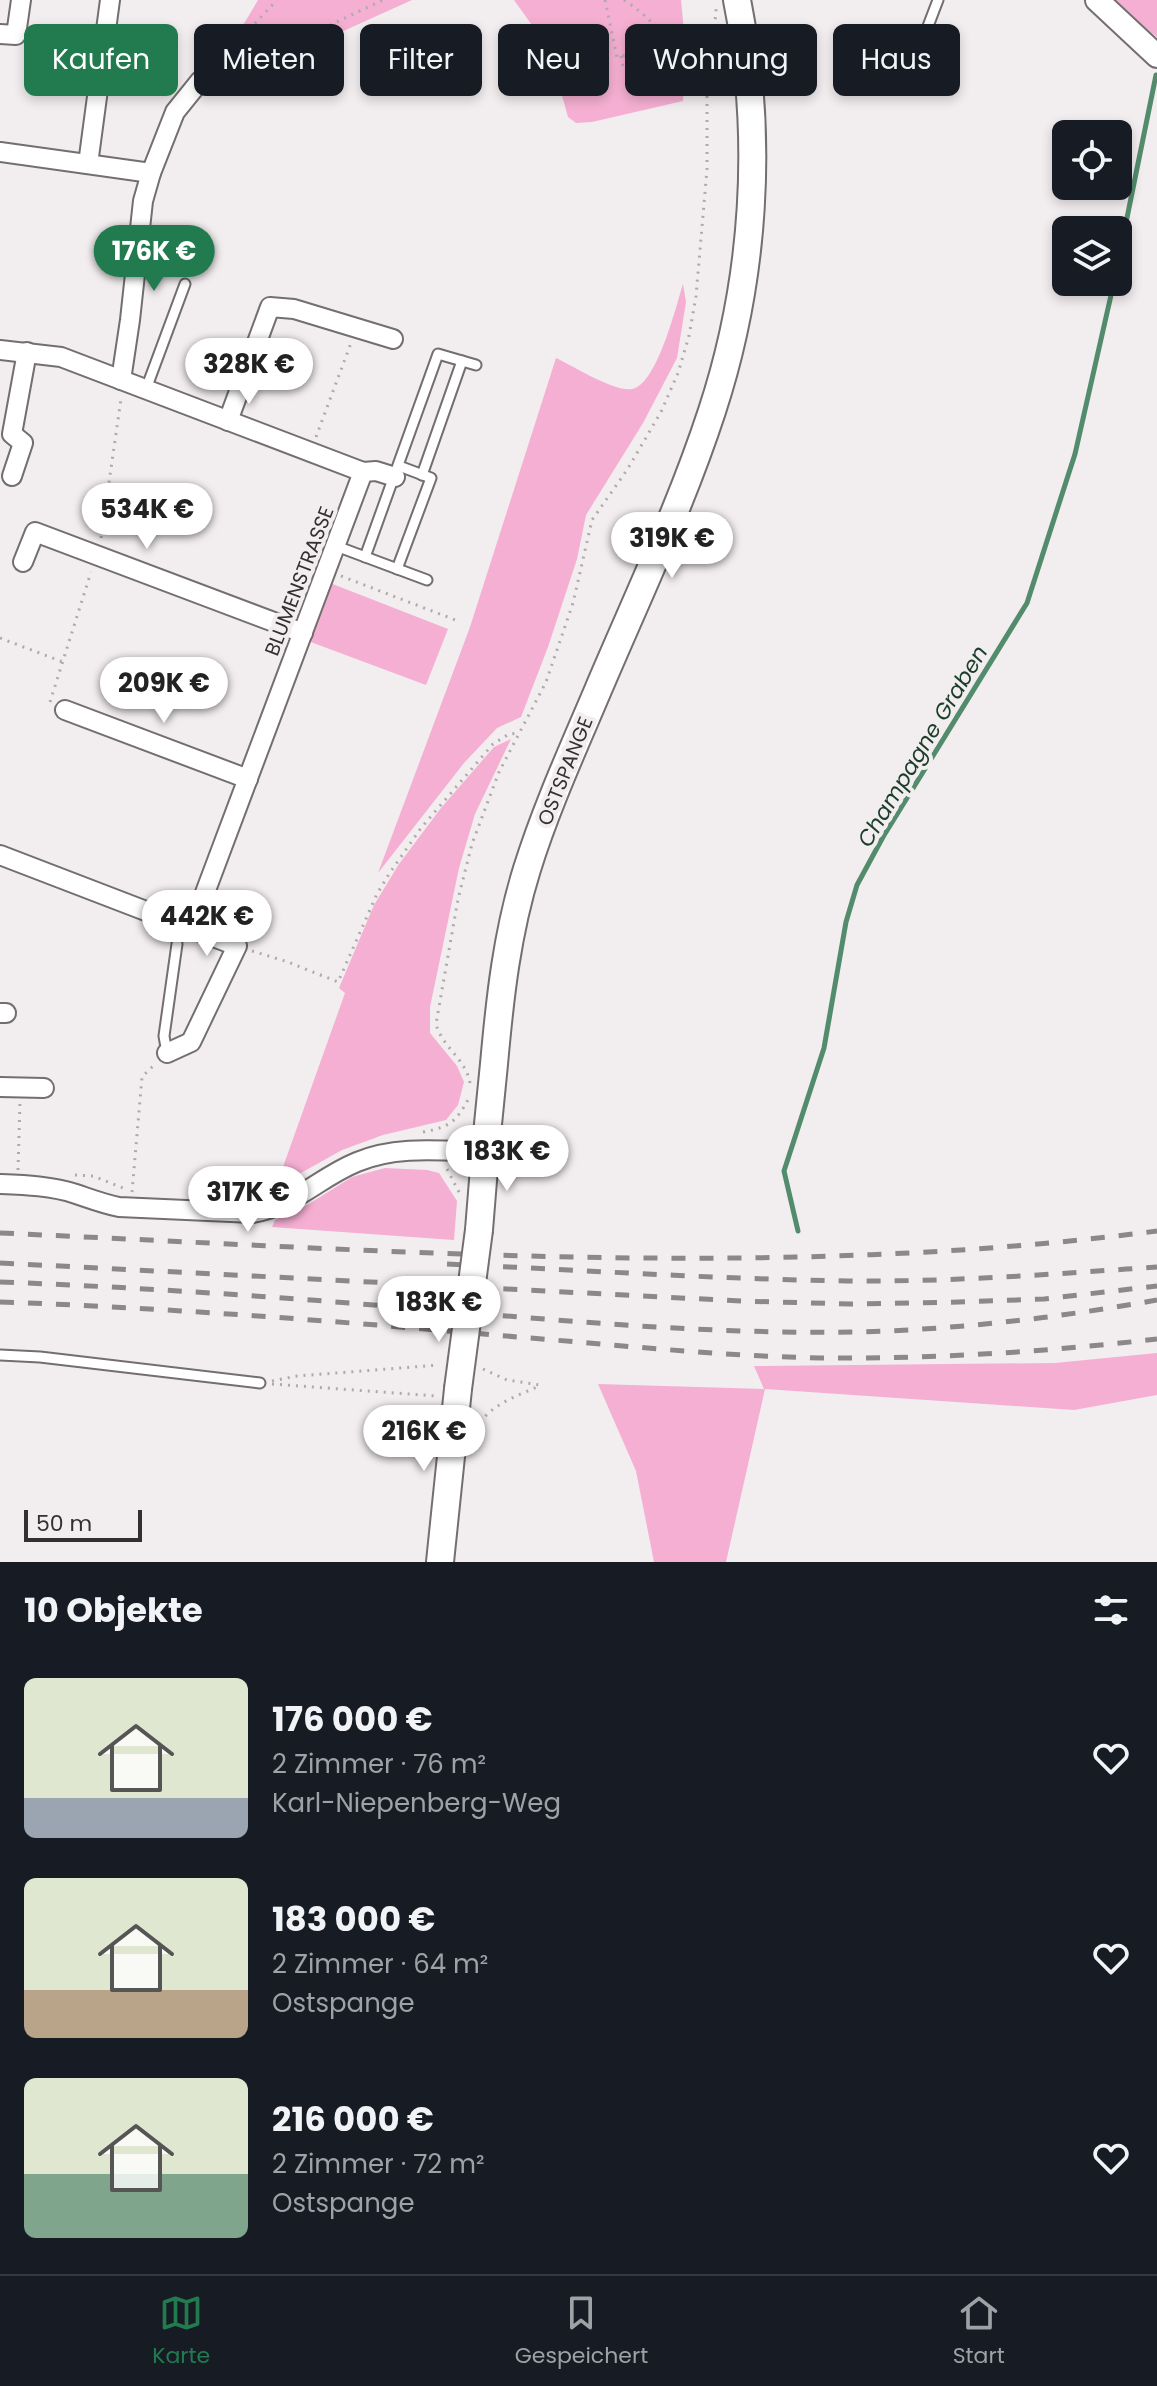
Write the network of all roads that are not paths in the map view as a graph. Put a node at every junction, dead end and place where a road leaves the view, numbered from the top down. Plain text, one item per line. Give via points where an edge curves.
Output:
1 (21, 0) edge
2 (110, 0) edge
3 (737, 0) edge
4 (938, 0) edge
5 (1097, 0) edge
6 (929, 24) edge
7 (0, 34) edge
8 (1157, 56) edge
9 (194, 88) edge
10 (0, 152) edge
11 (88, 164) junction
12 (151, 173) junction
13 (185, 284) dead end
14 (393, 339) dead end
15 (0, 350) edge
16 (27, 352) junction
17 (462, 361) junction
18 (476, 365) dead end
19 (121, 380) junction
20 (145, 389) junction
21 (228, 421) junction
22 (363, 472) junction
23 (397, 472) junction
24 (12, 476) dead end
25 (426, 476) junction
26 (336, 546) junction
27 (365, 557) junction
28 (23, 562) dead end
29 (397, 569) junction
30 (427, 580) dead end
31 (303, 633) junction
32 (65, 710) dead end
33 (248, 779) junction
34 (0, 855) edge
35 (191, 930) junction
36 (177, 944) dead end
37 (167, 1053) joint
38 (0, 1087) edge
39 (44, 1088) dead end
40 (485, 1152) junction
41 (0, 1184) edge
42 (0, 1355) edge
43 (260, 1383) road end
44 (440, 1562) edge

1 - 7 street via 16,35
2 - 11 street
3 - 40 main road, OSTSPANGE via 746,48 752,164 741,295 712,411 691,468 528,866 503,968
4 - 6 lane
5 - 8 street
9 - 12 street via 175,112
10 - 11 street
11 - 12 street
12 - 19 street
13 - 20 lane
14 - 21 street via 294,309 270,307
15 - 16 street
16 - 19 street via 61,357
16 - 24 street via 12,434 23,443
17 - 18 lane
17 - 23 lane via 438,354
17 - 25 lane
19 - 20 street
20 - 21 street
21 - 22 street
22 - 23 street
22 - 26 street, BLUMENSTRASSE
23 - 25 lane
23 - 27 lane
25 - 29 lane
26 - 27 lane
26 - 31 street, BLUMENSTRASSE
27 - 29 lane
28 - 31 street via 35,532
29 - 30 lane
31 - 33 street, BLUMENSTRASSE
32 - 33 street
33 - 35 street, BLUMENSTRASSE
34 - 35 street
35 - 37 street via 237,946 191,1042
36 - 37 lane via 164,1036
38 - 39 street
40 - 41 street via 415,1150 360,1160 288,1203 253,1213 119,1207 54,1189
40 - 44 main road, OSTSPANGE, bridge via 479,1230 449,1393
42 - 43 lane

